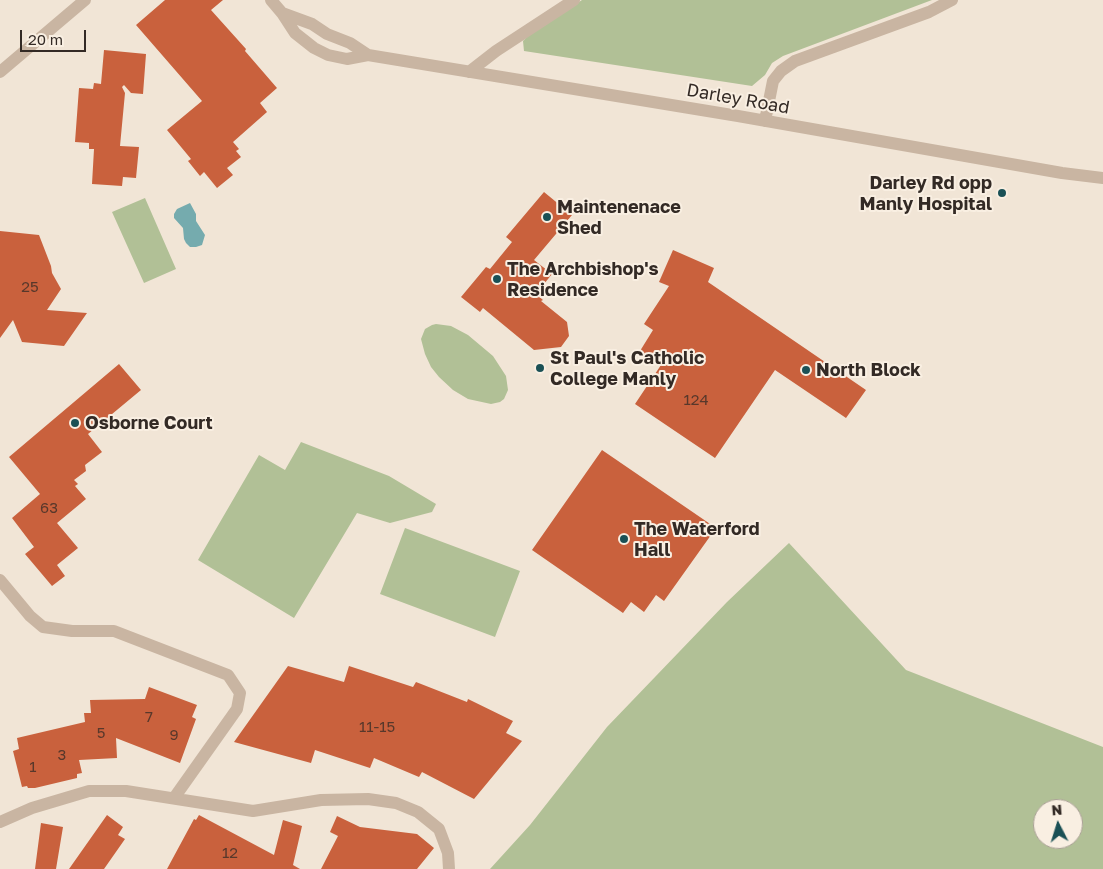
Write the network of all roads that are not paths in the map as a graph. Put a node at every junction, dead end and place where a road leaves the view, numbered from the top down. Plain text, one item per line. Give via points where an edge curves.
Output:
1 (85, 0) edge
2 (271, 0) edge
3 (574, 0) edge
4 (952, 0) edge
5 (282, 13) junction
6 (368, 55) junction
7 (0, 72) edge
8 (469, 72) junction
9 (765, 121) junction
10 (1103, 178) edge
11 (0, 580) edge
12 (174, 798) junction
13 (0, 822) edge
14 (449, 869) edge

1 - 7 street
2 - 5 street, Darley Road
3 - 8 street
4 - 9 street via 929,12 795,61 773,81
5 - 6 street, Darley Road via 312,24
5 - 6 street, Darley Road via 295,33 320,52 347,59
6 - 8 street, Darley Road
8 - 9 street, Darley Road
9 - 10 street, Darley Road
11 - 12 street via 43,627 114,631 228,674 240,693 236,709
12 - 13 street via 89,790
12 - 14 street via 253,811 321,800 368,799 396,803 418,812 439,829 448,853

